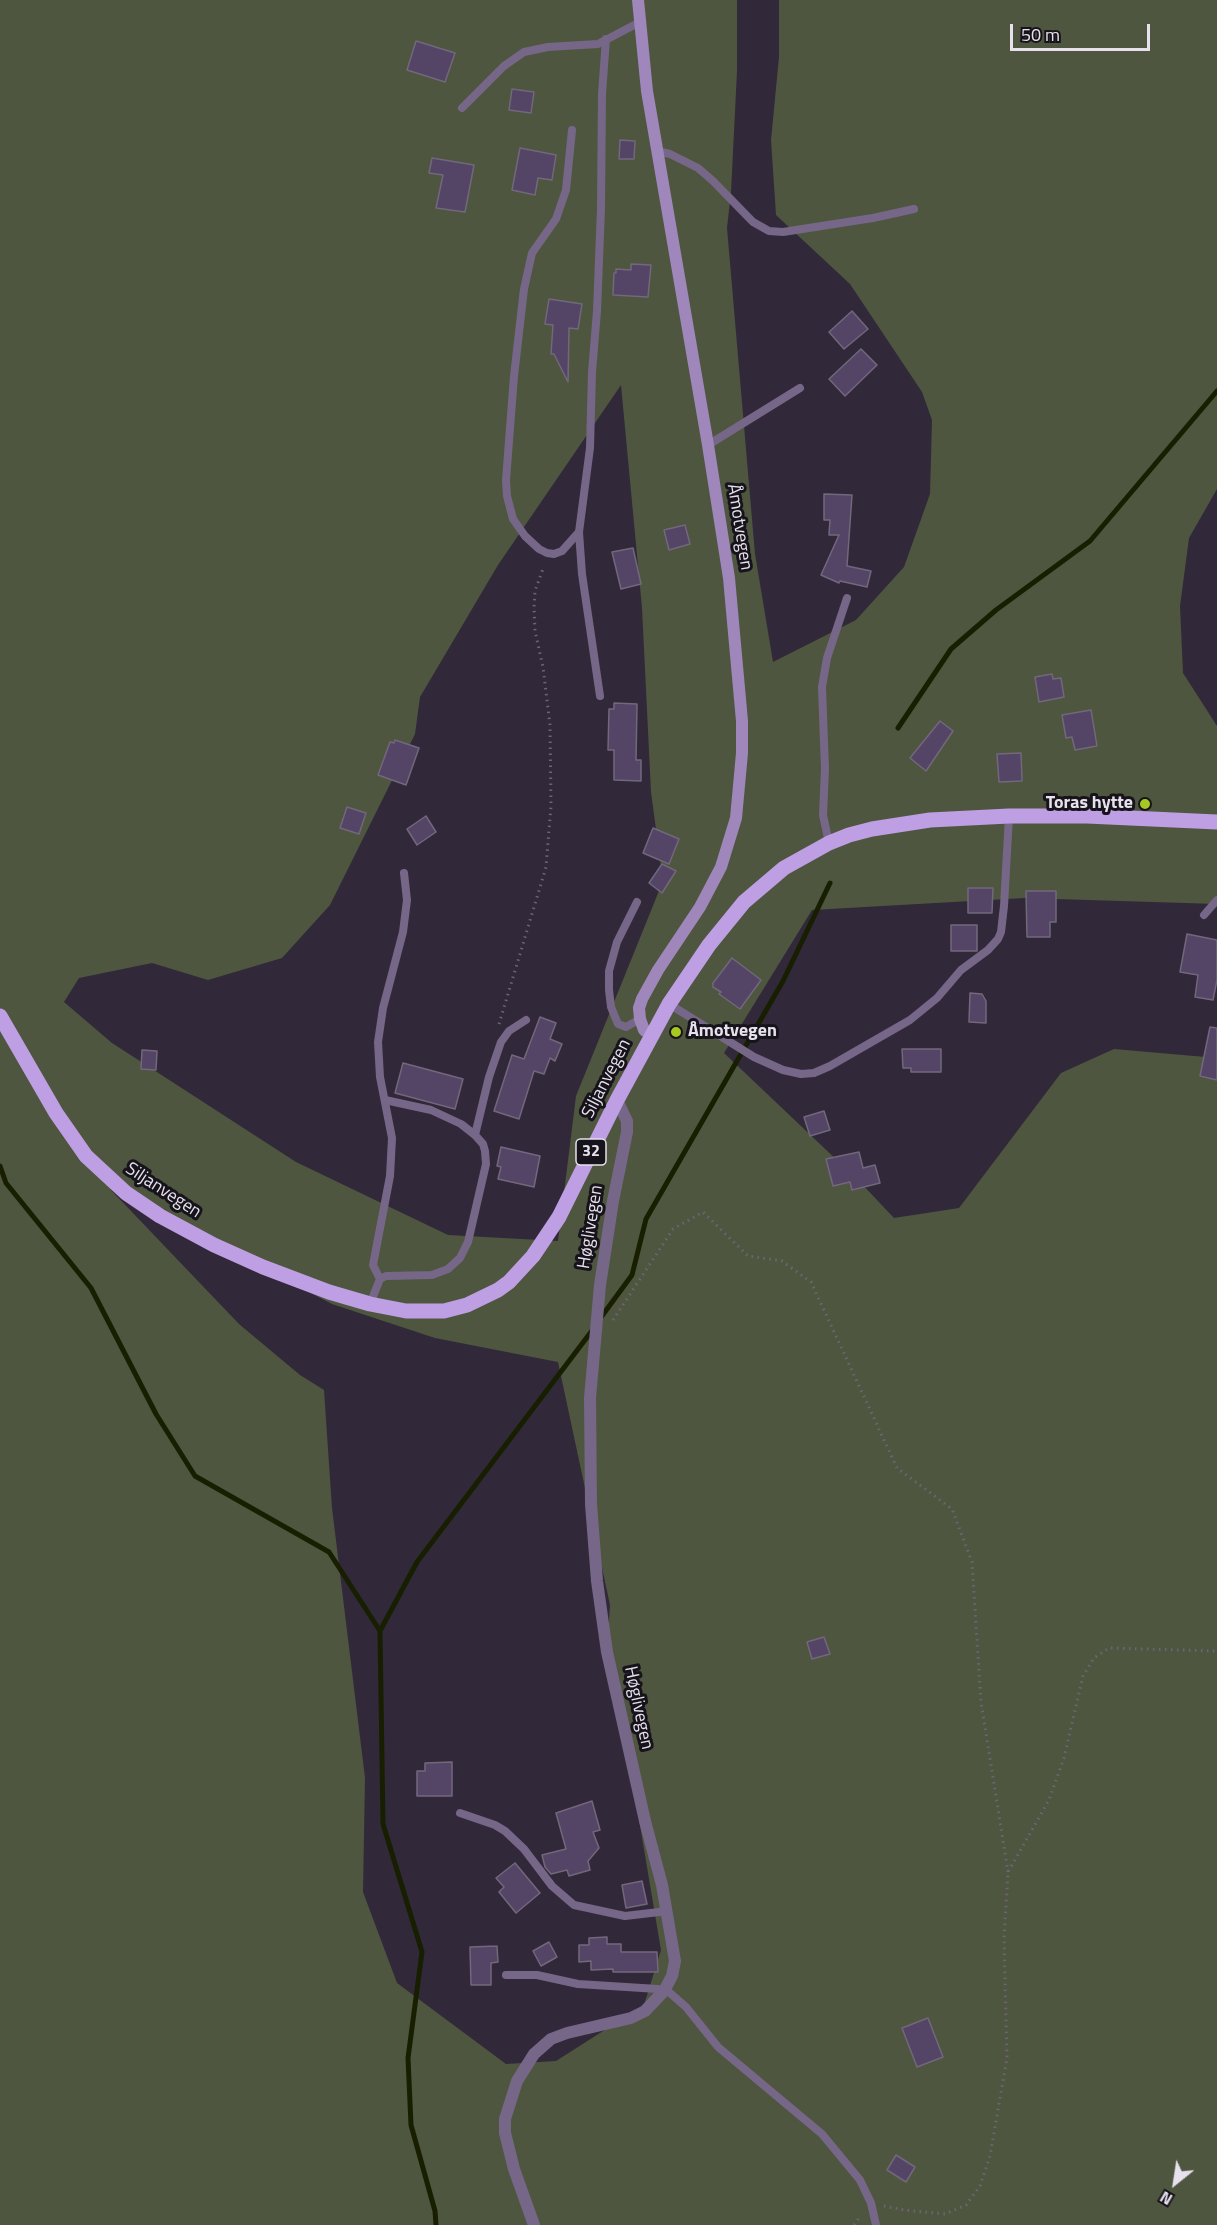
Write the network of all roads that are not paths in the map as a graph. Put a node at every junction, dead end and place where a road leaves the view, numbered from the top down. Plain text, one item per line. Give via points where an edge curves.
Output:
1 (638, 0) edge
2 (640, 22) junction
3 (606, 39) junction
4 (462, 108) dead end
5 (572, 130) dead end
6 (657, 151) junction
7 (914, 209) dead end
8 (800, 388) dead end
9 (708, 445) junction
10 (579, 532) junction
11 (848, 598) dead end
12 (600, 696) dead end
13 (1009, 816) junction
14 (1217, 822) edge
15 (829, 843) junction
16 (404, 873) dead end
17 (1217, 900) edge
18 (637, 902) dead end
19 (1204, 915) dead end
20 (669, 1004) junction
21 (0, 1016) edge
22 (639, 1019) junction
23 (526, 1020) dead end
24 (651, 1035) junction
25 (617, 1100) junction
26 (385, 1101) junction
27 (476, 1135) junction
28 (380, 1279) junction
29 (370, 1304) junction
30 (460, 1813) dead end
31 (668, 1911) junction
32 (506, 1975) dead end
33 (664, 1990) junction
34 (534, 2225) edge
35 (876, 2225) edge

1 - 2 main road, Åmotvegen
2 - 3 lane
2 - 6 main road, Åmotvegen
3 - 4 lane via 598,44 524,52 504,66
3 - 10 lane via 590,448
5 - 10 lane via 566,190 556,219 532,253 524,289 506,480 513,519 532,543 554,554
6 - 7 lane via 698,168 753,222 769,231 783,232
6 - 9 main road, Åmotvegen
8 - 9 lane
9 - 22 main road, Åmotvegen via 736,642 742,742 736,818 721,867 642,999
10 - 12 lane
11 - 15 lane via 827,658 822,687 823,815
13 - 14 main road, Siljanvegen / 32
13 - 15 main road, Siljanvegen / 32 via 897,824
13 - 20 lane via 1004,906 998,939 910,1020 830,1066 814,1073 783,1070 754,1057
15 - 20 main road, Siljanvegen / 32 via 784,868 744,902 708,945
16 - 26 lane via 407,900 403,932 378,1042
17 - 19 lane
18 - 22 lane via 617,942 609,971 609,990 618,1024 626,1027
20 - 24 main road, Siljanvegen / 32
21 - 29 main road, Siljanvegen / 32 via 68,1131 86,1156 126,1193 214,1245 306,1285
22 - 24 main road
23 - 27 lane via 508,1031 501,1042
24 - 25 main road, Siljanvegen / 32
25 - 29 main road, Siljanvegen / 32 via 559,1217 533,1256 509,1282 482,1299 444,1311 406,1311
25 - 31 street, Høglivegen via 627,1121 627,1132 600,1285 589,1433 591,1504 608,1652
26 - 27 lane via 431,1110
26 - 28 lane via 392,1157 373,1265
27 - 28 lane via 485,1151 486,1164 468,1242 460,1258 448,1269 432,1275
28 - 29 lane
30 - 31 lane via 505,1831 552,1886 574,1905 625,1916
31 - 33 street, Høglivegen via 675,1961
32 - 33 lane
33 - 34 street, Høglivegen via 653,2004 631,2018 567,2032 551,2040 525,2066 510,2099 505,2133
33 - 35 lane via 686,2007 718,2047 822,2134 860,2180

